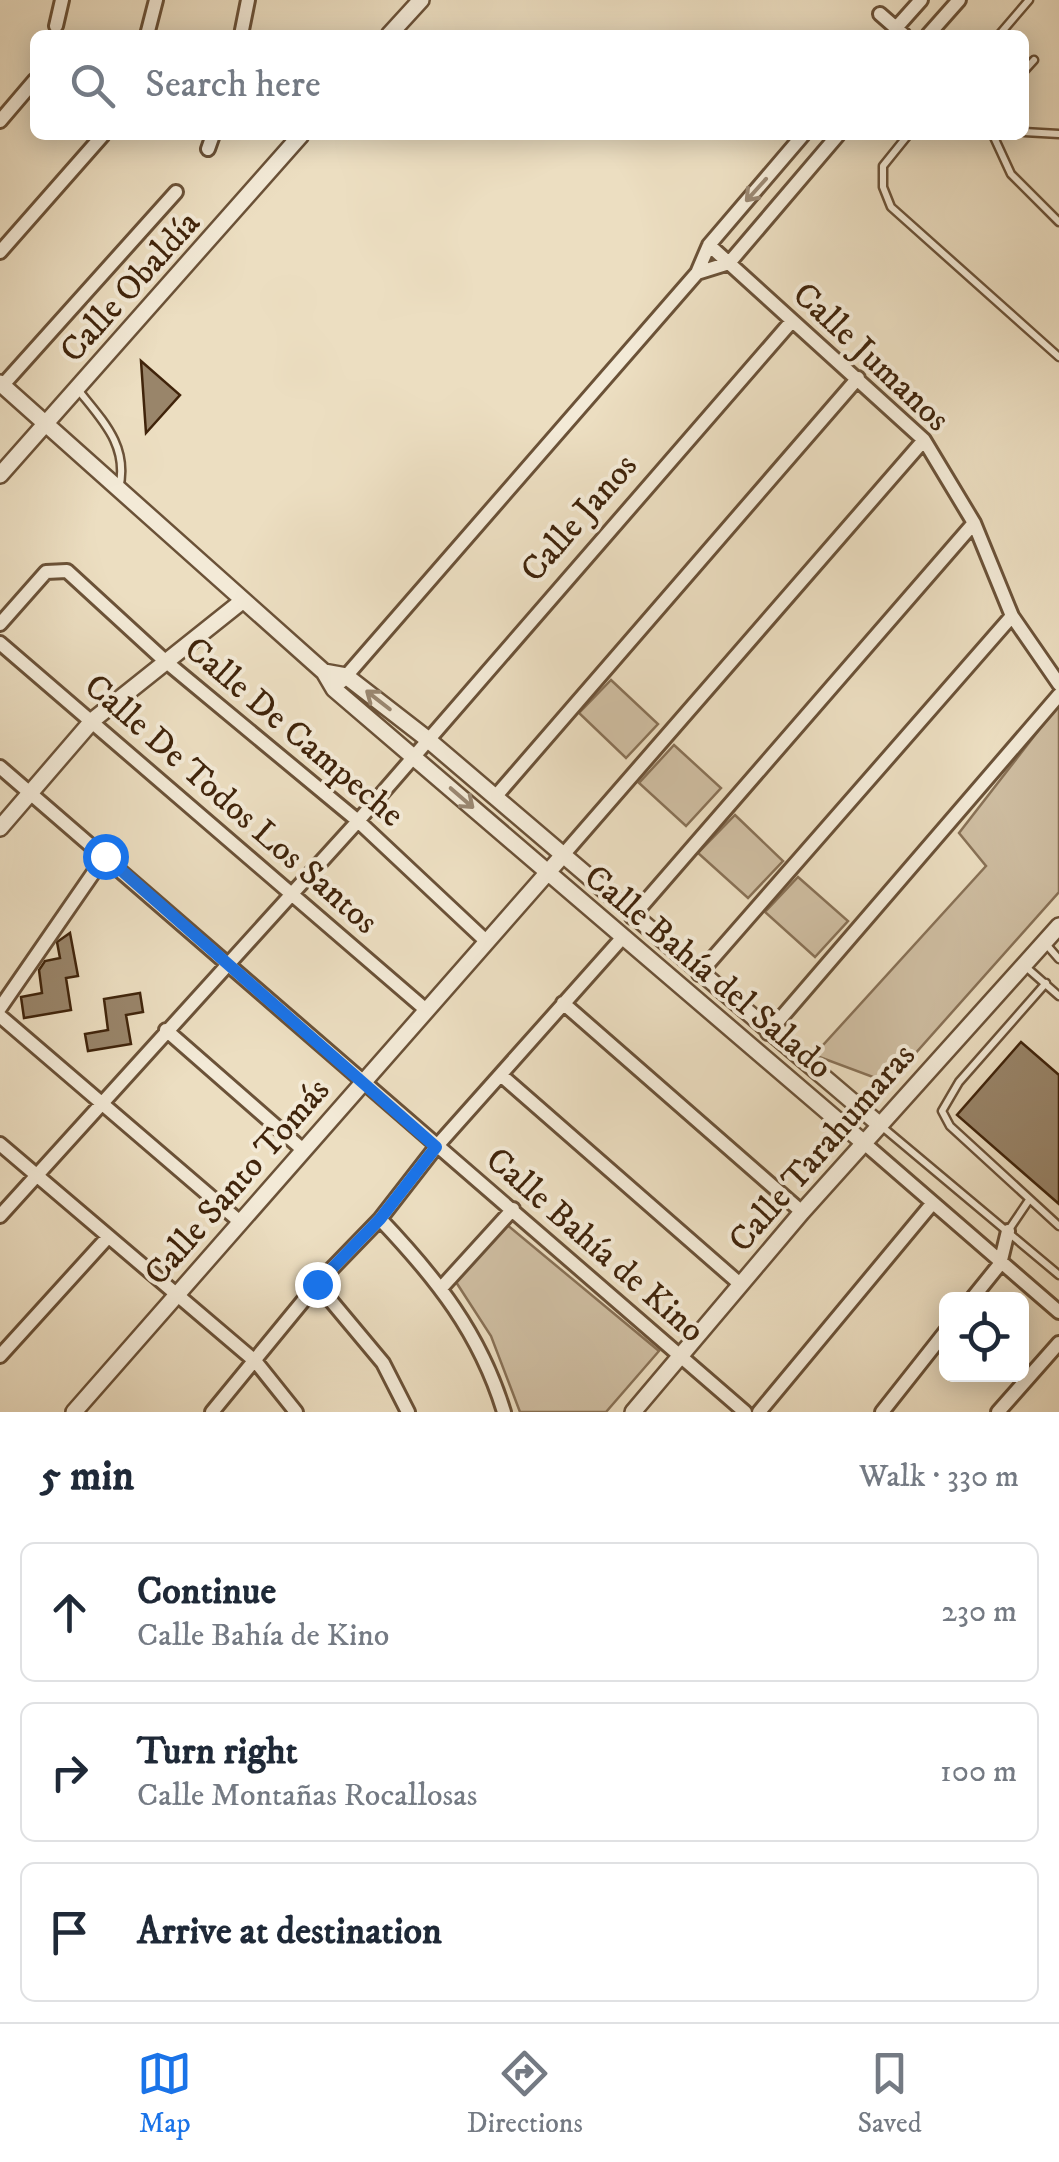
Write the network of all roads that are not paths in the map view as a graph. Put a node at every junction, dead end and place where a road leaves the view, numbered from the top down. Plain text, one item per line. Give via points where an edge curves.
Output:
1 (62, 0) edge
2 (156, 0) edge
3 (248, 0) edge
4 (421, 0) edge
5 (921, 0) edge
6 (958, 0) edge
7 (1029, 0) edge
8 (880, 14) dead end
9 (56, 26) dead end
10 (148, 30) edge
11 (241, 30) edge
12 (394, 30) edge
13 (898, 30) edge
14 (901, 30) edge
15 (932, 30) edge
16 (1003, 30) edge
17 (1034, 60) dead end
18 (1029, 66) edge
19 (30, 86) edge
20 (0, 120) edge
21 (1029, 132) edge
22 (1059, 134) edge
23 (99, 140) edge
24 (211, 140) edge
25 (297, 140) edge
26 (799, 140) edge
27 (834, 140) edge
28 (904, 140) edge
29 (994, 140) edge
30 (208, 149) dead end
31 (777, 166) junction
32 (796, 183) junction
33 (176, 192) dead end
34 (1059, 222) edge
35 (709, 245) junction
36 (0, 252) edge
37 (728, 263) junction
38 (697, 273) junction
39 (792, 320) junction
40 (1059, 357) edge
41 (858, 378) junction
42 (1, 385) edge
43 (78, 389) junction
44 (45, 424) junction
45 (924, 440) junction
46 (0, 475) edge
47 (119, 490) junction
48 (974, 524) junction
49 (241, 602) junction
50 (1012, 616) junction
51 (0, 624) edge
52 (0, 643) edge
53 (164, 660) junction
54 (324, 672) junction
55 (346, 676) junction
56 (1059, 684) edge
57 (334, 689) junction
58 (1059, 695) edge
59 (93, 720) junction
60 (426, 738) junction
61 (414, 756) junction
62 (0, 766) edge
63 (29, 792) junction
64 (496, 796) junction
65 (358, 821) junction
66 (0, 828) edge
67 (563, 855) junction
68 (105, 856) junction
69 (546, 872) junction
70 (289, 894) junction
71 (632, 917) junction
72 (1059, 926) edge
73 (623, 937) junction
74 (487, 942) junction
75 (1044, 942) junction
76 (1059, 958) edge
77 (228, 961) junction
78 (1023, 964) junction
79 (699, 974) junction
80 (1046, 983) junction
81 (1059, 996) edge
82 (563, 1003) junction
83 (0, 1008) edge
84 (425, 1010) junction
85 (0, 1016) edge
86 (166, 1030) junction
87 (768, 1034) junction
88 (502, 1076) junction
89 (364, 1082) junction
90 (98, 1103) junction
91 (880, 1125) junction
92 (864, 1143) junction
93 (0, 1144) edge
94 (436, 1147) junction
95 (302, 1149) junction
96 (36, 1175) junction
97 (1029, 1200) junction
98 (931, 1205) junction
99 (513, 1208) junction
100 (802, 1212) junction
101 (0, 1216) edge
102 (380, 1219) junction
103 (239, 1221) junction
104 (1059, 1226) edge
105 (1008, 1231) junction
106 (108, 1237) junction
107 (1000, 1264) junction
108 (1059, 1275) edge
109 (317, 1284) junction
110 (740, 1284) junction
111 (443, 1286) junction
112 (977, 1292) edge
113 (176, 1294) junction
114 (1059, 1312) edge
115 (939, 1339) edge
116 (1059, 1343) edge
117 (0, 1356) edge
118 (681, 1358) junction
119 (256, 1362) junction
120 (74, 1412) edge
121 (212, 1412) edge
122 (296, 1412) edge
123 (408, 1412) edge
124 (504, 1412) edge
125 (633, 1412) edge
126 (745, 1412) edge
127 (759, 1412) edge
128 (882, 1412) edge
129 (998, 1412) edge

1 - 9 street
2 - 10 street
3 - 11 street
4 - 12 street
5 - 14 street
6 - 15 street
7 - 16 lane
8 - 13 street
17 - 18 lane
19 - 20 street
21 - 22 lane
23 - 36 street
24 - 30 street
25 - 43 street, Calle Obaldía
26 - 31 street
27 - 32 street
28 - 40 lane via 883,166 891,206
29 - 34 lane via 1011,174
31 - 32 street
31 -> 35 street
32 - 37 street
33 - 42 street
35 - 37 street, Calle Jumanos
35 - 38 street
37 - 38 street
37 - 39 street, Calle Jumanos
38 - 55 street
39 - 41 street, Calle Jumanos
39 - 60 street, Calle Janos
41 - 45 street, Calle Jumanos
41 - 64 street
42 - 44 street, Calle Bahía del Salado
43 - 44 street, Calle Obaldía
43 - 47 lane via 118,444 124,467
44 - 46 street, Calle Obaldía
44 - 47 street, Calle Bahía del Salado
45 - 48 street, Calle Jumanos
45 - 67 street
47 - 49 street, Calle Bahía del Salado
48 - 50 street, Calle Jumanos
48 - 71 street
49 - 53 street
49 - 54 street, Calle Bahía del Salado
50 - 56 street, Calle Jumanos
50 - 79 street
51 - 53 street, Calle De Campeche via 46,572 63,569
52 - 59 street, Calle De Todos Los Santos
53 - 59 street
53 - 65 street, Calle De Campeche
54 - 55 street, Calle Bahía del Salado
54 - 57 street, Calle Bahía del Salado
55 - 57 street
60 -> 55 street, Calle Bahía del Salado
57 - 61 street, Calle Bahía del Salado
58 - 87 street
59 - 63 street
59 - 70 street, Calle De Todos Los Santos
60 - 61 street, Calle Janos
60 - 64 street, Calle Bahía del Salado
61 - 65 street, Calle Janos
61 -> 69 street, Calle Bahía del Salado
62 - 63 street, Calle Bahía de Kino
63 - 66 street
63 - 68 street, Calle Bahía de Kino
64 - 67 street, Calle Bahía del Salado
65 - 70 street, Calle Janos
65 - 74 street, Calle De Campeche
67 - 69 street, Calle Santo Tomás
67 - 71 street, Calle Bahía del Salado
68 - 77 street, Calle Bahía de Kino
68 - 83 street
69 - 73 street, Calle Bahía del Salado
69 - 74 street, Calle Santo Tomás
70 - 77 street, Calle Janos
70 - 84 street, Calle De Todos Los Santos
71 - 79 street, Calle Bahía del Salado
72 - 75 street, Calle Tarahumaras
73 - 82 street
73 - 92 street, Calle Bahía del Salado
74 - 84 street, Calle Santo Tomás
75 - 76 lane
75 - 78 street, Calle Tarahumaras
77 - 86 street, Calle Janos
77 - 89 street, Calle Bahía de Kino
78 - 80 lane
78 - 91 street, Calle Tarahumaras
79 - 87 street, Calle Bahía del Salado
80 - 81 lane
80 - 97 lane via 959,1082 942,1112
82 - 88 street
82 - 100 street
84 - 89 street, Calle Santo Tomás
85 - 90 street
86 - 90 street, Calle Janos
86 - 95 street
87 - 91 street, Calle Bahía del Salado
88 - 94 street
88 - 110 street
89 - 94 street, Calle Bahía de Kino
89 - 95 street, Calle Santo Tomás
90 - 96 street, Calle Janos
90 - 103 street
91 - 92 street, Calle Tarahumaras
91 - 105 lane
92 - 98 street, Calle Bahía del Salado
92 - 100 street, Calle Tarahumaras
93 - 96 street
94 - 99 street, Calle Bahía de Kino
94 - 102 street
95 - 103 street, Calle Santo Tomás
96 - 101 street, Calle Janos
96 - 106 street
97 - 104 lane
97 - 105 lane
98 - 107 street, Calle Bahía del Salado
98 - 127 street
99 - 111 street
99 - 118 street, Calle Bahía de Kino
100 - 110 street, Calle Tarahumaras
102 - 109 street
102 - 111 street
103 - 113 street, Calle Santo Tomás
105 - 107 street
105 - 108 lane
106 - 113 street
106 - 117 street
107 - 112 street
107 - 114 street, Calle Bahía del Salado
109 - 119 street
109 - 123 street via 383,1363
110 - 118 street, Calle Tarahumaras
111 - 124 street
113 - 119 street
113 - 120 street, Calle Santo Tomás
115 - 128 street
116 - 129 street
118 - 125 street, Calle Tarahumaras
118 - 126 street, Calle Bahía de Kino
119 - 121 street
119 - 122 street

